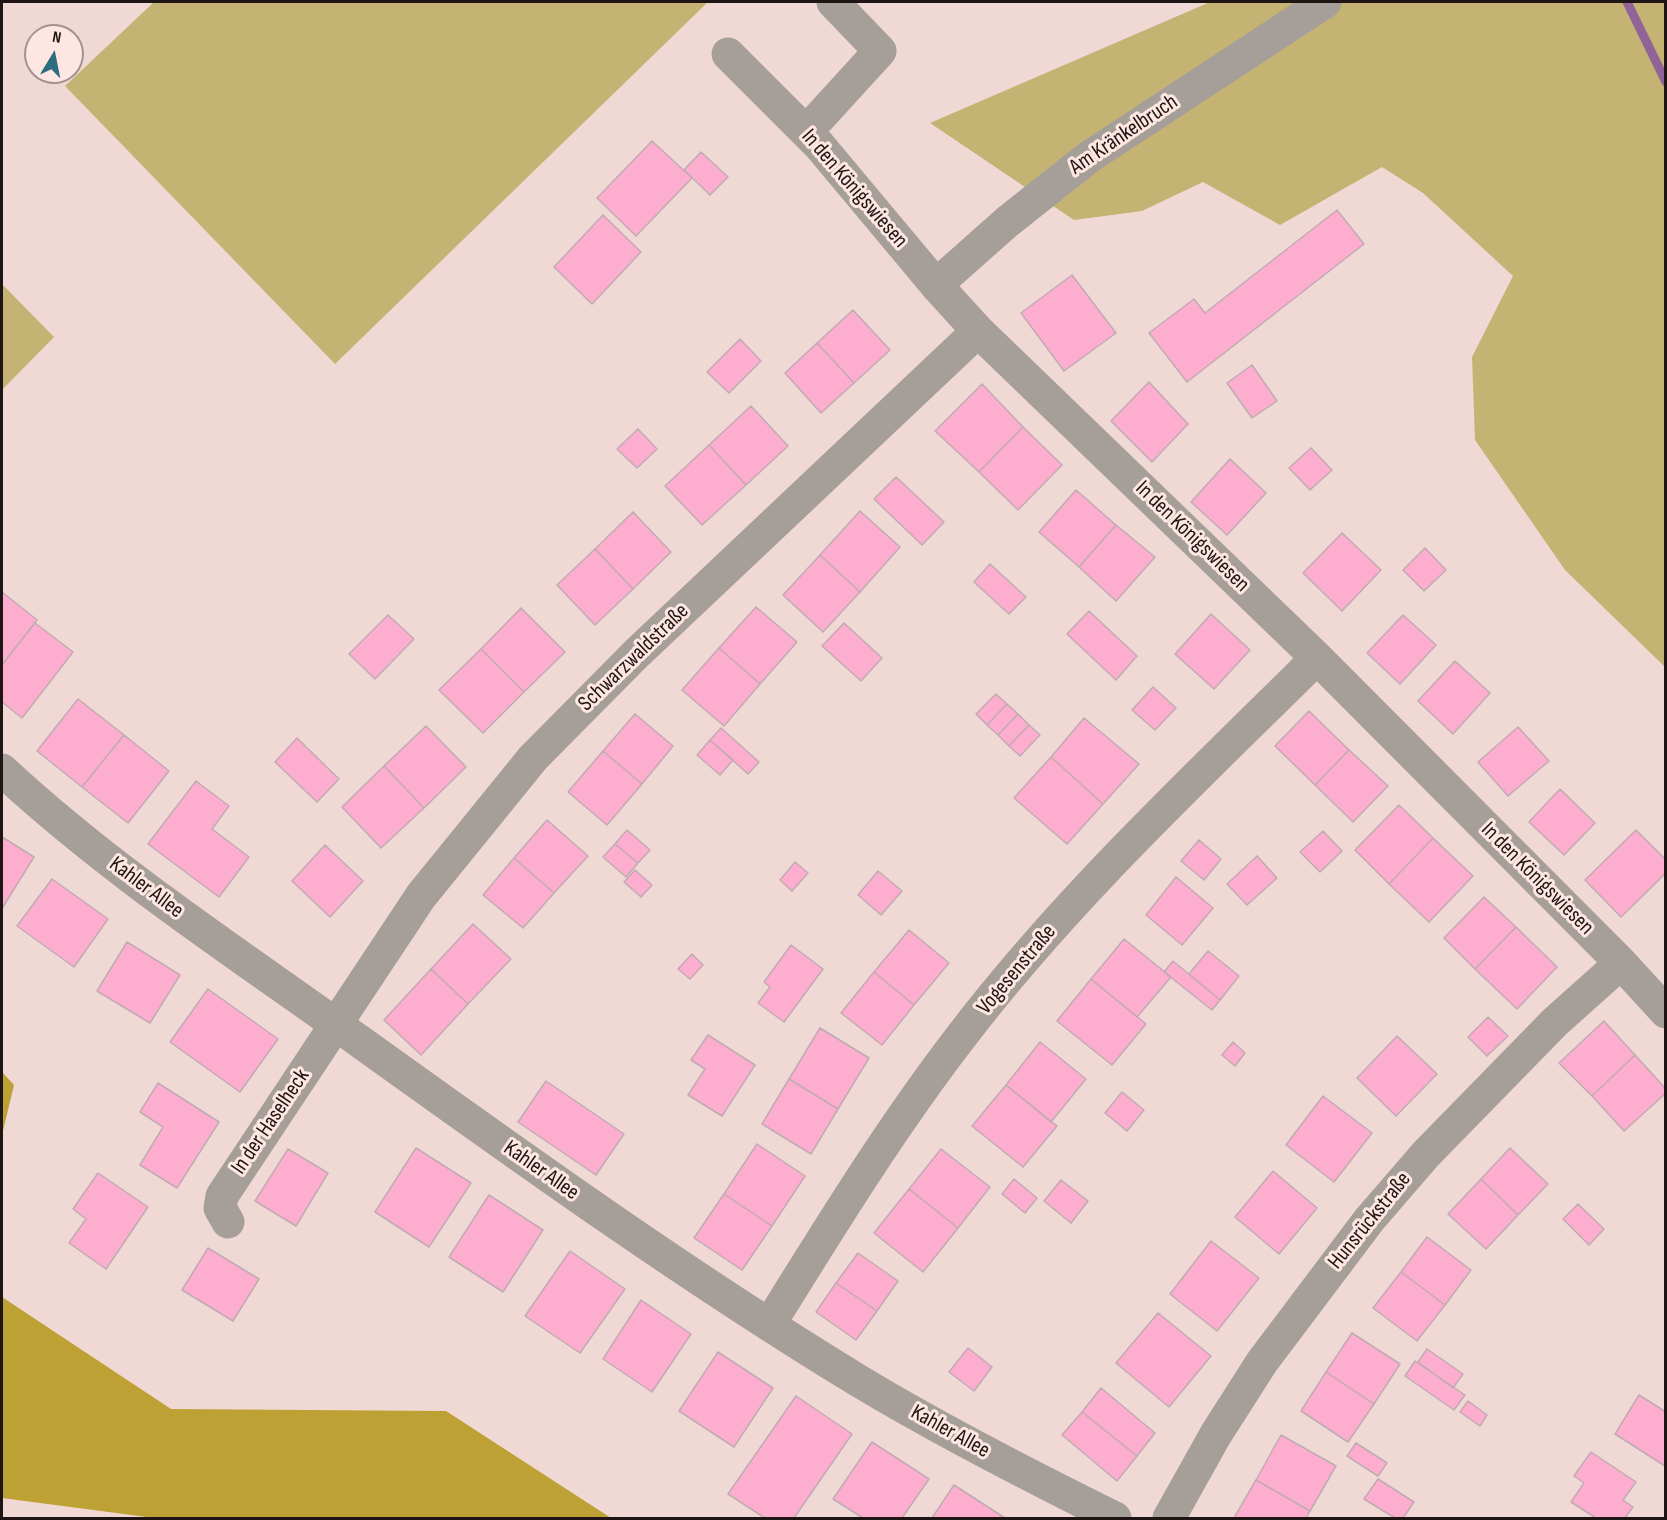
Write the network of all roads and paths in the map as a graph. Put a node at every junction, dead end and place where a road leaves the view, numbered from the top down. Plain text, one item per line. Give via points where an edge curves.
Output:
1 (833, 2) edge
2 (1325, 2) edge
3 (728, 54) dead end
4 (806, 132) junction
5 (936, 285) junction
6 (978, 331) junction
7 (1317, 658) junction
8 (2, 770) edge
9 (1621, 963) junction
10 (1665, 1012) edge
11 (336, 1024) junction
12 (228, 1222) dead end
13 (769, 1325) junction
14 (1114, 1518) edge
15 (1169, 1518) edge

1 - 4 street via 880,51
2 - 5 street, Am Kränkelbruch via 1089,157 1006,222
3 - 4 street, In den Königswiesen
4 - 5 street, In den Königswiesen
5 - 6 street, In den Königswiesen
6 - 7 street, In den Königswiesen
6 - 11 street, Schwarzwaldstraße via 636,654 533,758 421,896
7 - 9 street, In den Königswiesen
7 - 13 street, Vogesenstraße via 1091,883 961,1037 878,1152
8 - 11 street, Kahler Allee via 126,874
9 - 10 street, In den Königswiesen
9 - 15 street, Hunsrückstraße via 1555,1022 1426,1154 1369,1220 1262,1362
11 - 12 street, In der Haselheck via 222,1196 220,1208
11 - 13 street, Kahler Allee via 587,1204
13 - 14 street, Kahler Allee via 980,1449

